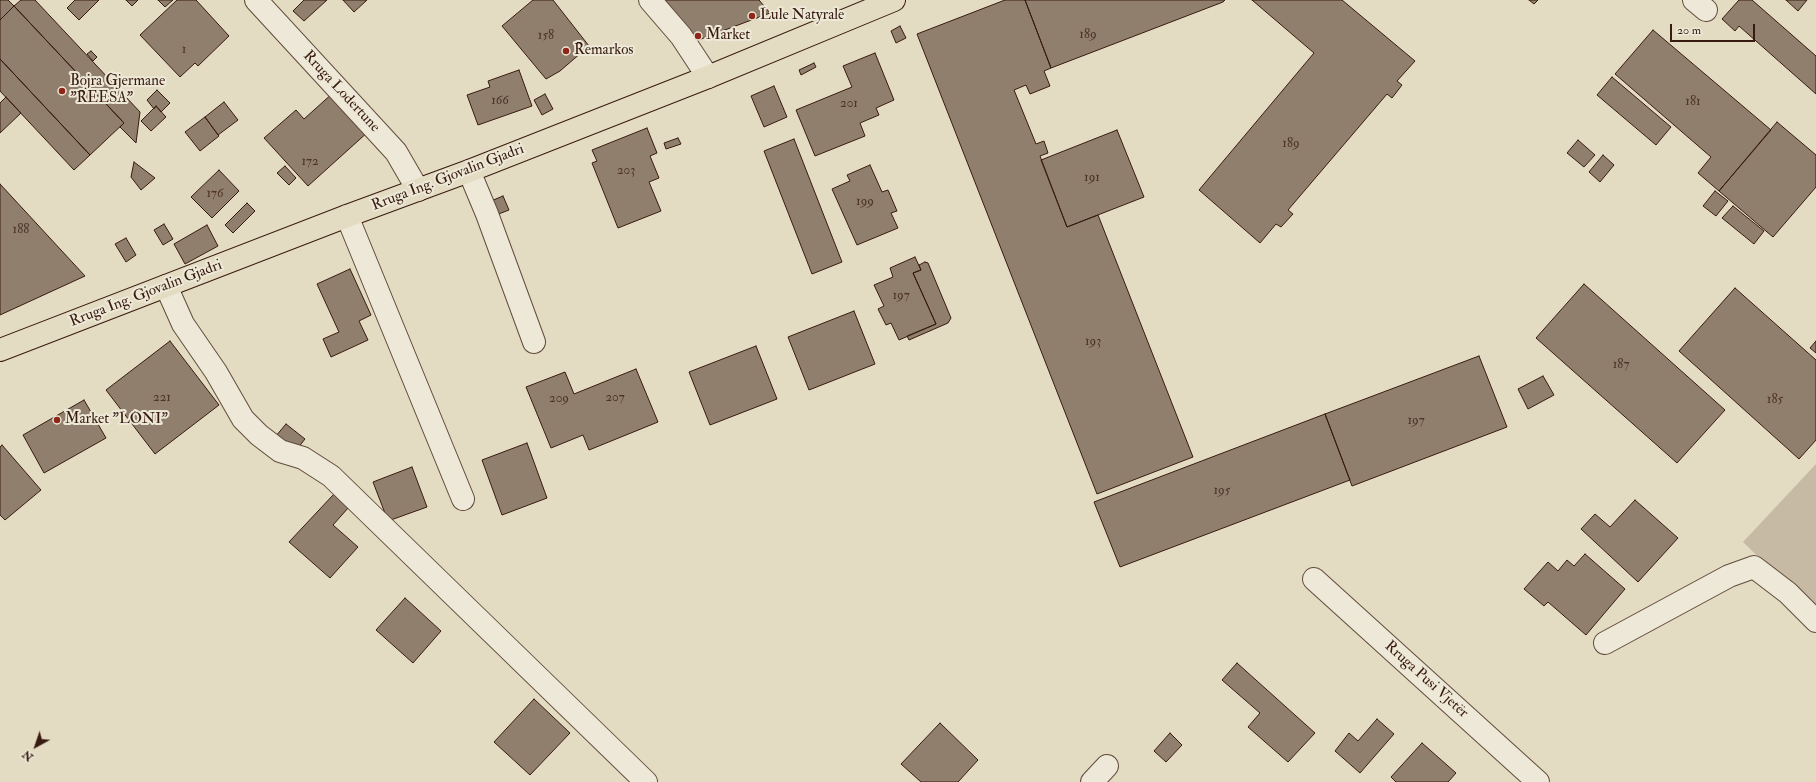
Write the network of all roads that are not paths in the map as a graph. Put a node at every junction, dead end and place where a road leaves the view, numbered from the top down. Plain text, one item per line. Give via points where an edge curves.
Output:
1 (256, 0) edge
2 (650, 0) edge
3 (894, 0) edge
4 (708, 77) junction
5 (469, 171) junction
6 (418, 190) junction
7 (347, 216) junction
8 (166, 286) junction
9 (534, 342) dead end
10 (0, 350) edge
11 (463, 499) dead end
12 (1314, 579) dead end
13 (1816, 621) edge
14 (1605, 643) dead end
15 (1107, 766) dead end
16 (646, 782) edge
17 (1092, 782) edge
18 (1538, 782) edge

1 - 6 street, Rruga Lodertune via 396,152
2 - 4 street via 681,36
3 - 4 main road, Rruga Ing. Gjovalin Gjadri
4 - 5 main road, Rruga Ing. Gjovalin Gjadri
5 - 6 main road, Rruga Ing. Gjovalin Gjadri
5 - 9 street
6 - 7 main road, Rruga Ing. Gjovalin Gjadri
7 - 8 main road, Rruga Ing. Gjovalin Gjadri
7 - 11 street
8 - 10 main road, Rruga Ing. Gjovalin Gjadri
8 - 16 street via 183,324 216,372 243,419 280,451 303,458 331,476
12 - 18 street, Rruga Pusi Vjetër
13 - 14 street via 1788,593 1754,567 1729,576
15 - 17 street

